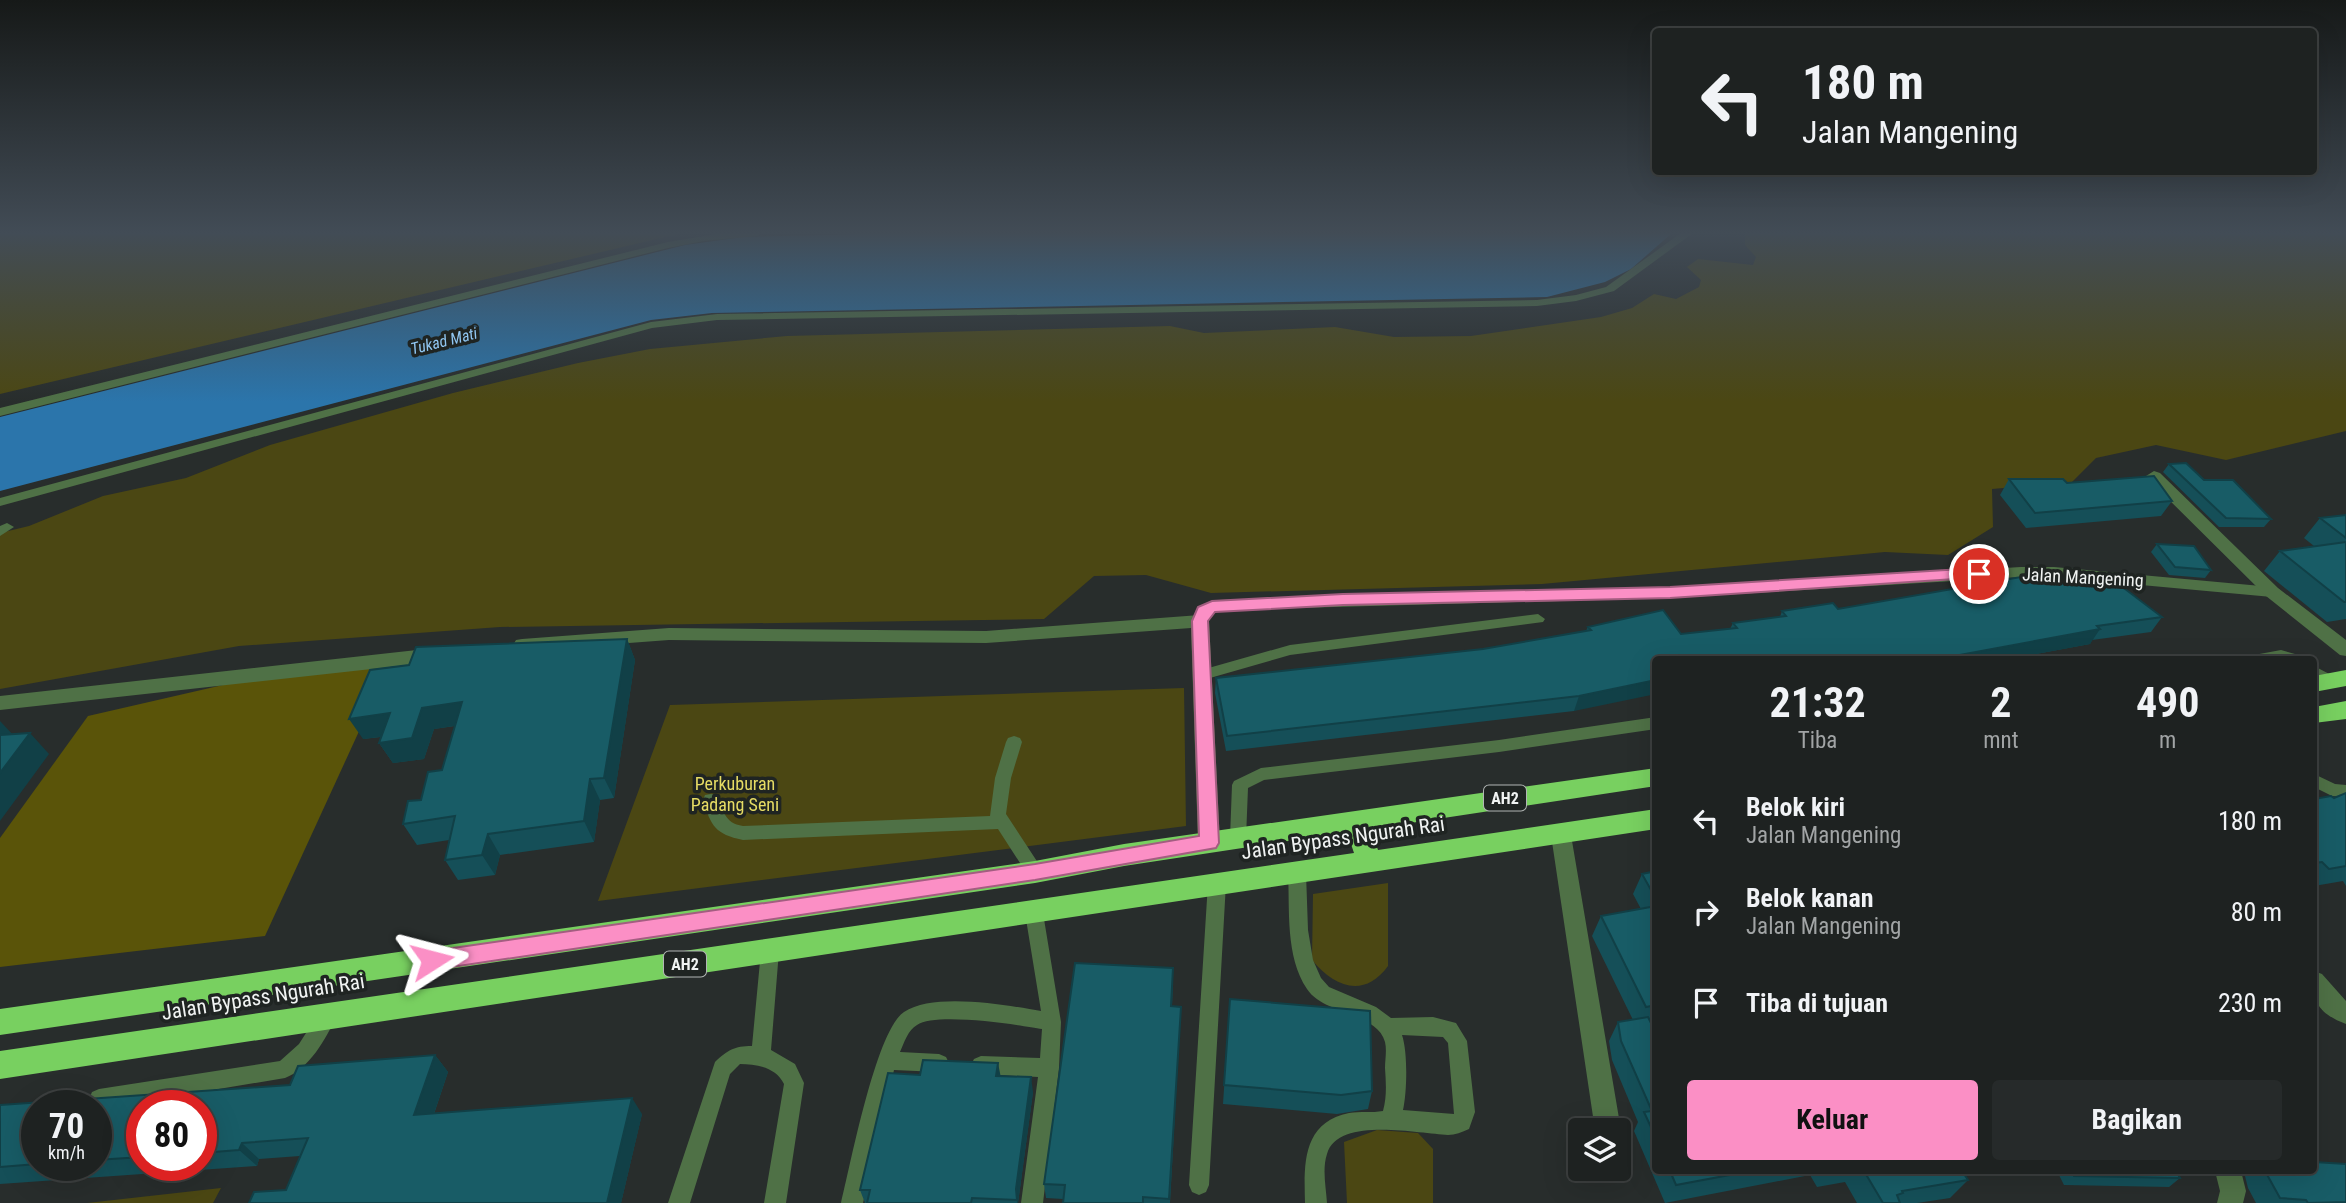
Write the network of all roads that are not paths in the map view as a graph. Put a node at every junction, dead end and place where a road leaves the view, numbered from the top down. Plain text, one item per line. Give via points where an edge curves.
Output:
1 (496, 289) edge
2 (1609, 289) edge
3 (0, 412) edge
4 (2154, 476) edge
5 (0, 502) edge
6 (2272, 592) junction
7 (1538, 619) dead end
8 (1200, 621) junction
9 (498, 648) edge
10 (2346, 650) edge
11 (448, 654) edge
12 (1203, 675) junction
13 (0, 703) edge
14 (2346, 710) edge
15 (2317, 715) edge
16 (1652, 724) edge
17 (1014, 742) dead end
18 (1652, 778) edge
19 (2317, 782) edge
20 (2346, 791) edge
21 (711, 800) dead end
22 (1356, 820) junction
23 (1652, 820) edge
24 (1002, 822) junction
25 (1561, 835) junction
26 (1238, 838) junction
27 (1209, 843) junction
28 (1370, 863) junction
29 (1035, 872) junction
30 (1297, 873) junction
31 (1217, 883) junction
32 (1034, 913) junction
33 (770, 951) junction
34 (2317, 985) edge
35 (2346, 1013) edge
36 (329, 1015) junction
37 (0, 1022) edge
38 (1052, 1022) junction
39 (1388, 1027) junction
40 (761, 1055) junction
41 (888, 1061) junction
42 (1049, 1068) junction
43 (2, 1071) edge
44 (112, 1096) edge
45 (1606, 1118) edge
46 (1390, 1119) junction
47 (2229, 1174) edge
48 (1199, 1185) dead end
49 (679, 1203) edge
50 (775, 1203) edge
51 (852, 1203) edge
52 (1032, 1203) edge
53 (1316, 1203) edge
54 (2230, 1203) edge

1 - 3 lane
2 - 5 lane via 1537,303 717,317 651,325
4 - 6 street
6 - 8 lane, Jalan Mangening via 2021,572 1696,592 1217,606 1204,611
6 - 10 street
7 - 12 lane via 1290,650
8 - 9 street via 986,637 669,634
8 - 12 street
11 - 13 street
12 - 27 street
14 - 15 highway
16 - 26 lane via 1261,775 1240,785
17 - 24 lane via 998,807
18 - 22 highway, Jalan Bypass Ngurah Rai / AH2
19 - 20 lane
21 - 24 lane via 720,825 743,833
22 - 26 highway, Jalan Bypass Ngurah Rai / AH2
22 - 28 highway
23 - 25 highway, Jalan Bypass Ngurah Rai / AH2
24 - 29 lane
25 - 28 highway, Jalan Bypass Ngurah Rai / AH2
25 - 45 street
26 - 27 highway, Jalan Bypass Ngurah Rai / AH2
27 - 29 highway, Jalan Bypass Ngurah Rai / AH2
28 - 30 highway, Jalan Bypass Ngurah Rai / AH2
29 - 37 highway, Jalan Bypass Ngurah Rai / AH2
30 - 31 highway, Jalan Bypass Ngurah Rai / AH2
30 - 39 lane via 1303,961 1314,985 1333,1000 1372,1014
31 - 32 highway, Jalan Bypass Ngurah Rai / AH2
31 - 48 lane
32 - 33 highway, Jalan Bypass Ngurah Rai / AH2
32 - 38 lane
33 - 36 highway, Jalan Bypass Ngurah Rai / AH2
33 - 40 lane
34 - 35 street via 2334,1007
36 - 43 highway, Jalan Bypass Ngurah Rai / AH2
36 - 44 lane via 306,1050 285,1069
38 - 41 lane via 931,1010 910,1017 900,1028
38 - 42 lane
39 - 46 lane via 1394,1040 1397,1104
39 - 46 lane via 1449,1029 1457,1041 1465,1112 1462,1122 1451,1125
40 - 49 lane via 736,1055 722,1069
40 - 50 lane via 788,1071 794,1083
41 - 42 lane
41 - 51 lane
42 - 52 lane
46 - 53 lane via 1378,1124 1347,1123 1327,1134 1315,1153
47 - 54 street via 2233,1191

